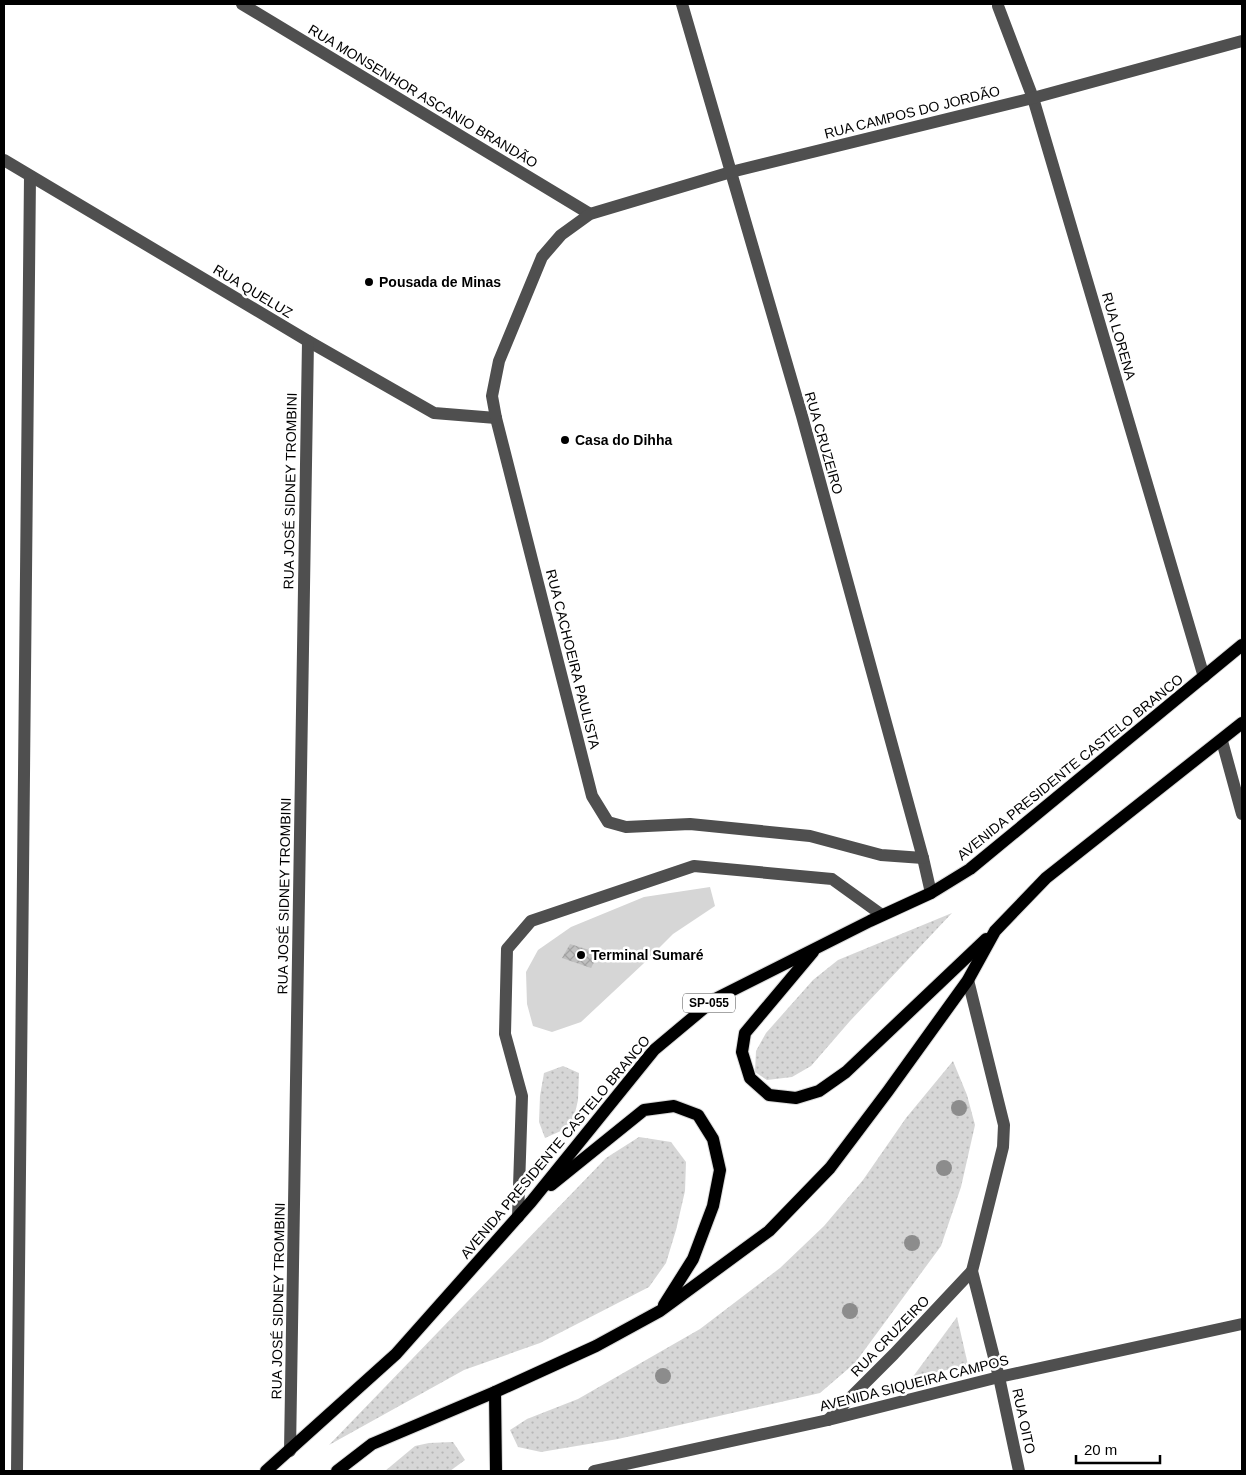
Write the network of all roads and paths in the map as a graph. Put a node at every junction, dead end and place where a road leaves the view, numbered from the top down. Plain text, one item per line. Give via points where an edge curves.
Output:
1 (242, 4) edge
2 (682, 4) edge
3 (998, 6) dead end
4 (1242, 41) edge
5 (1033, 98) junction
6 (4, 160) edge
7 (730, 172) junction
8 (30, 176) junction
9 (590, 214) junction
10 (308, 341) junction
11 (496, 418) junction
12 (1242, 645) edge
13 (1204, 677) junction
14 (1242, 723) edge
15 (1222, 740) junction
16 (1242, 814) edge
17 (923, 858) junction
18 (931, 893) junction
19 (882, 915) junction
20 (995, 931) junction
21 (816, 948) junction
22 (968, 980) junction
23 (531, 1202) junction
24 (518, 1217) junction
25 (972, 1271) junction
26 (660, 1311) junction
27 (1242, 1324) edge
28 (999, 1377) junction
29 (495, 1392) junction
30 (828, 1420) junction
31 (290, 1451) junction
32 (16, 1471) edge
33 (266, 1471) edge
34 (337, 1471) edge
35 (496, 1471) edge
36 (594, 1471) edge
37 (1020, 1471) edge

1 - 9 street, RUA MONSENHOR ASCANIO BRANDÃO
2 - 7 street, RUA CRUZEIRO
3 - 5 street, RUA LORENA
4 - 5 street, RUA CAMPOS DO JORDÃO
5 - 7 street, RUA CAMPOS DO JORDÃO
5 - 13 street, RUA LORENA
6 - 8 street, RUA QUELUZ
7 - 9 street, RUA CAMPOS DO JORDÃO
7 - 17 street, RUA CRUZEIRO
8 - 10 street, RUA QUELUZ
8 - 32 street
9 - 11 street, RUA CACHOEIRA PAULISTA via 561,235 542,257 499,361 492,396
10 - 11 street, RUA QUELUZ via 434,413
10 - 31 street, RUA JOSÉ SIDNEY TROMBINI
11 - 17 street, RUA CACHOEIRA PAULISTA via 592,796 608,822 626,827 690,824 810,836 881,855
12 - 13 main road, AVENIDA PRESIDENTE CASTELO BRANCO / SP-055
13 - 18 main road, AVENIDA PRESIDENTE CASTELO BRANCO / SP-055 via 970,869
14 - 15 main road, SP-055
15 - 16 street
15 - 20 main road, SP-055 via 1046,878
17 - 18 street, RUA CRUZEIRO
18 - 19 main road, AVENIDA PRESIDENTE CASTELO BRANCO / SP-055
19 - 21 main road, AVENIDA PRESIDENTE CASTELO BRANCO / SP-055
19 - 24 street via 832,879 694,866 531,921 507,949 505,1034 522,1096
20 - 21 main road, SP-055 via 846,1072 819,1091 796,1098 768,1095 750,1078 742,1052 745,1033
20 - 22 main road, SP-055
21 - 23 main road, AVENIDA PRESIDENTE CASTELO BRANCO / SP-055 via 715,999 654,1050
22 - 25 street via 1004,1125 1003,1147
22 - 26 main road, SP-055 via 830,1168 769,1231
23 - 24 main road, AVENIDA PRESIDENTE CASTELO BRANCO / SP-055
23 - 26 main road, SP-055 via 644,1110 674,1106 698,1115 713,1138 720,1170 713,1206 693,1259
24 - 31 main road, AVENIDA PRESIDENTE CASTELO BRANCO / SP-055 via 396,1354
25 - 28 street, RUA OITO
25 - 30 street, RUA CRUZEIRO
26 - 29 main road, SP-055 via 596,1346
27 - 28 street, AVENIDA SIQUEIRA CAMPOS
28 - 30 street, AVENIDA SIQUEIRA CAMPOS
28 - 37 street, RUA OITO
29 - 34 main road, SP-055 via 372,1444
29 - 35 main road
30 - 36 street, AVENIDA SIQUEIRA CAMPOS
31 - 33 main road, AVENIDA PRESIDENTE CASTELO BRANCO / SP-055

